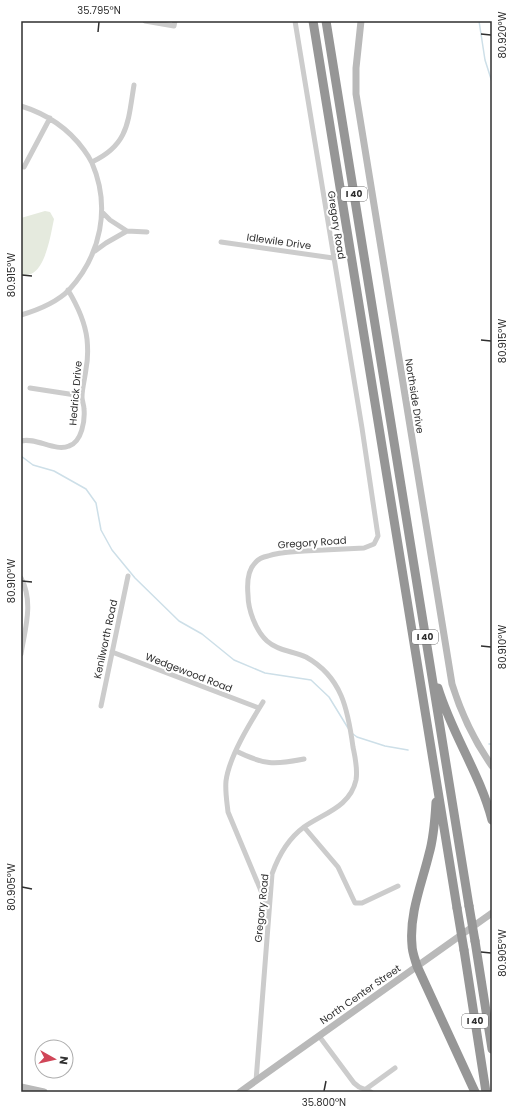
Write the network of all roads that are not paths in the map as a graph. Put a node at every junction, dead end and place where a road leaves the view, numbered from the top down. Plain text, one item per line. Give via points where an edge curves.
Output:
1 (145, 21) edge
2 (175, 21) edge
3 (295, 21) edge
4 (313, 21) edge
5 (326, 21) edge
6 (361, 21) edge
7 (134, 85) dead end
8 (21, 106) edge
9 (50, 118) junction
10 (92, 162) junction
11 (24, 167) dead end
12 (102, 212) junction
13 (127, 231) junction
14 (146, 232) dead end
15 (221, 242) dead end
16 (94, 252) junction
17 (333, 258) junction
18 (68, 290) junction
19 (21, 314) edge
20 (30, 388) dead end
21 (82, 396) junction
22 (21, 441) edge
23 (128, 576) dead end
24 (21, 578) edge
25 (424, 628) junction
26 (112, 652) junction
27 (21, 654) edge
28 (263, 702) dead end
29 (101, 706) dead end
30 (259, 708) junction
31 (236, 751) junction
32 (304, 759) dead end
33 (492, 766) edge
34 (434, 769) junction
35 (492, 820) edge
36 (304, 827) junction
37 (398, 886) dead end
38 (269, 912) junction
39 (492, 913) edge
40 (417, 966) junction
41 (319, 1036) junction
42 (492, 1049) edge
43 (396, 1068) dead end
44 (256, 1081) junction
45 (22, 1088) edge
46 (366, 1089) junction
47 (44, 1092) edge
48 (240, 1092) edge
49 (371, 1092) edge
50 (475, 1092) edge
51 (486, 1092) edge

1 - 2 street via 174,26
3 - 17 street, Gregory Road
4 - 34 highway, I 40
5 - 25 highway, I 40
6 - 33 street, Northside Drive via 356,94 452,684 457,702
7 - 10 street via 124,135 116,147
8 - 9 street
9 - 10 street via 77,141
9 - 11 street
10 - 12 street via 98,181
12 - 13 street
12 - 16 street via 101,229
13 - 14 street
13 - 16 street
15 - 17 street, Idlewile Drive
16 - 18 street
17 - 36 street, Gregory Road via 378,536 374,544 364,548 288,552 260,558 249,572 248,580 251,612 266,640 320,666 340,691 346,706 356,767 352,791 336,809
18 - 19 street via 52,302
18 - 21 street, Hedrick Drive via 77,306 87,338 87,368
20 - 21 street
21 - 22 street, Hedrick Drive via 84,420 81,432 69,447 32,440
23 - 26 street, Kenilworth Road
24 - 27 street via 28,599 28,612
25 - 35 highway via 431,665 442,700 488,802
25 - 42 highway, I 40, bridge
26 - 29 street, Kenilworth Road
26 - 30 street, Wedgewood Road
28 - 30 street
30 - 31 street
31 - 32 street via 261,762 273,764
31 - 38 street via 226,781 228,812
34 - 40 highway via 434,825 411,929
34 - 51 highway, I 40, bridge
36 - 37 street via 338,867 355,903 362,903
36 - 38 street, Gregory Road via 291,839 276,863 272,874
38 - 44 street, Gregory Road
39 - 40 street, North Center Street
40 - 41 street, North Center Street
40 - 50 highway
41 - 44 street, North Center Street
41 - 46 street via 354,1083
43 - 46 street
44 - 48 street, North Center Street
45 - 47 street
46 - 49 street

